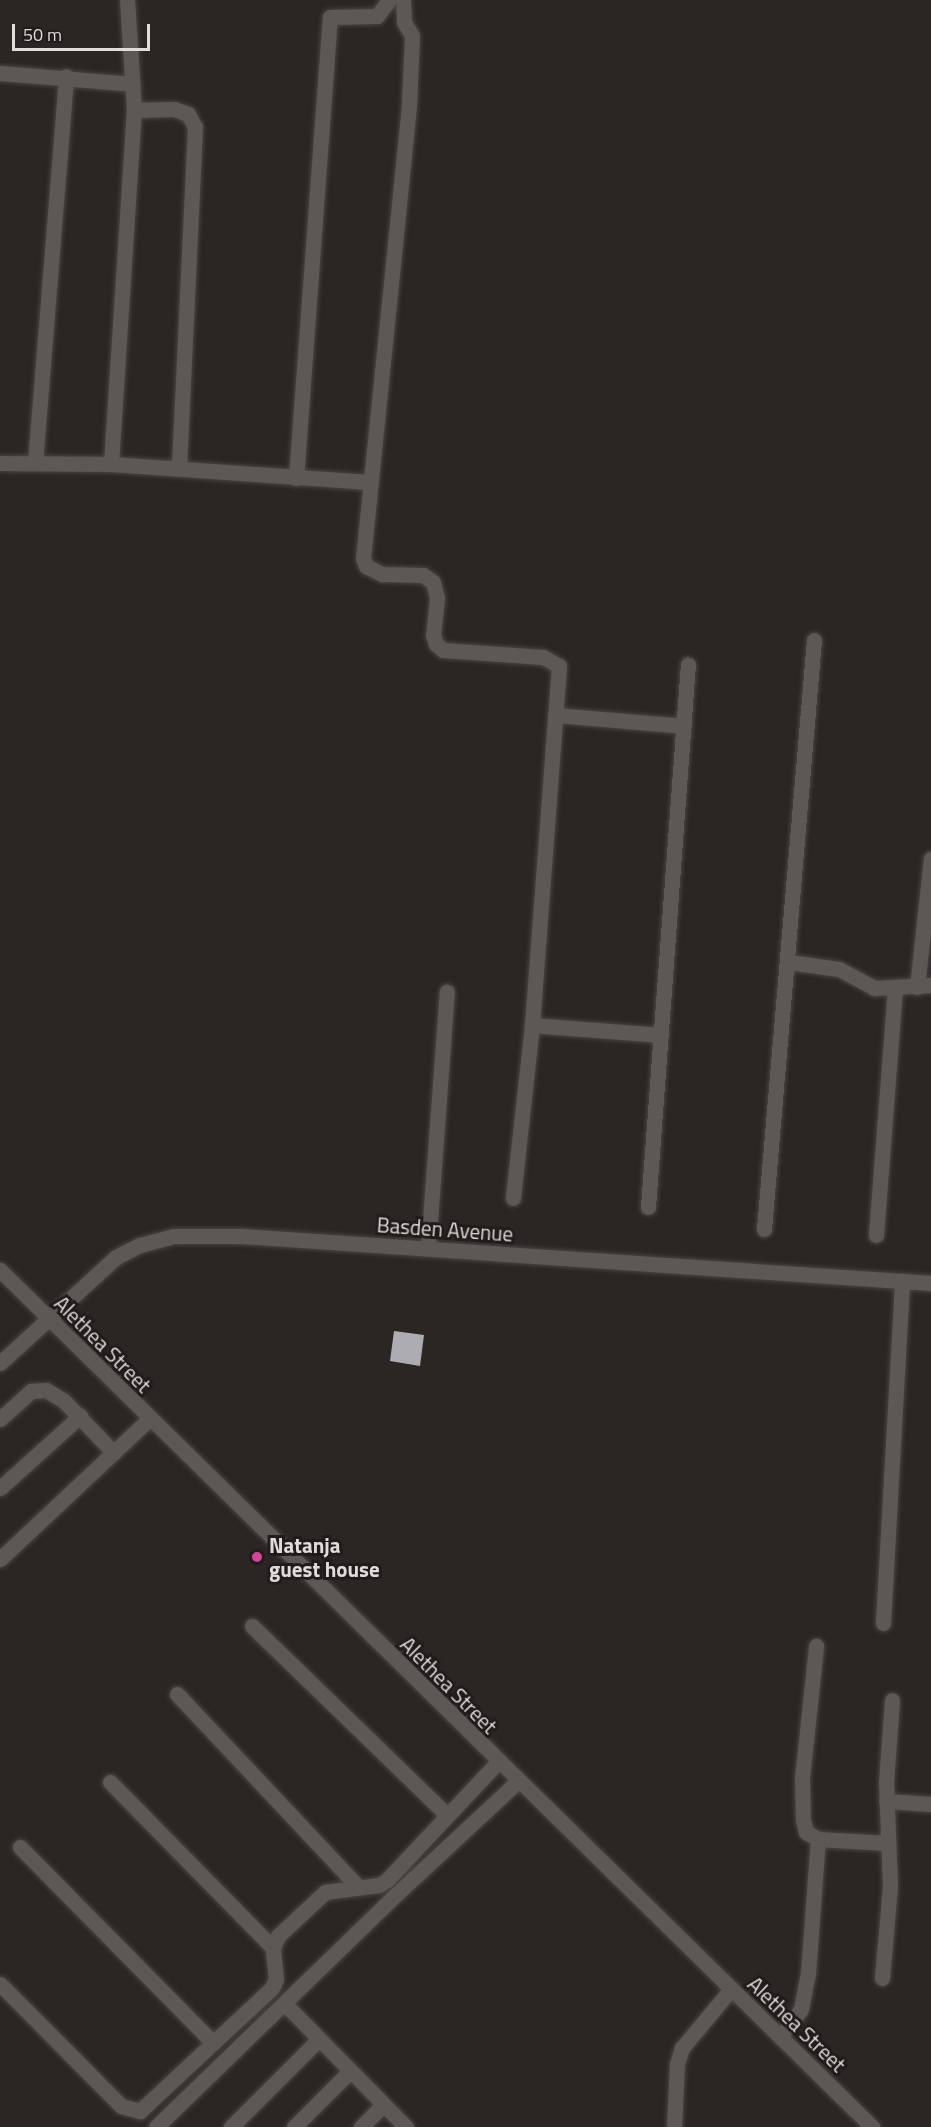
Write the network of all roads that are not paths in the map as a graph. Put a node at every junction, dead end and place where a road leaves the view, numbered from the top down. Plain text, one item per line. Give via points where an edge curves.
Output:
1 (127, 0) edge
2 (389, 0) edge
3 (403, 0) edge
4 (0, 73) edge
5 (66, 76) junction
6 (133, 84) junction
7 (134, 110) junction
8 (0, 463) edge
9 (35, 463) junction
10 (111, 464) junction
11 (179, 468) junction
12 (296, 478) junction
13 (369, 482) junction
14 (814, 640) dead end
15 (688, 664) dead end
16 (556, 715) junction
17 (684, 726) junction
18 (931, 860) edge
19 (789, 962) junction
20 (924, 986) edge
21 (895, 989) junction
22 (447, 992) dead end
23 (532, 1025) junction
24 (661, 1035) junction
25 (513, 1198) dead end
26 (648, 1207) dead end
27 (764, 1229) dead end
28 (876, 1235) dead end
29 (428, 1248) junction
30 (0, 1270) edge
31 (902, 1281) junction
32 (931, 1283) edge
33 (47, 1318) junction
34 (0, 1363) edge
35 (80, 1416) junction
36 (0, 1419) edge
37 (149, 1419) junction
38 (114, 1453) junction
39 (0, 1488) edge
40 (0, 1559) edge
41 (883, 1623) dead end
42 (252, 1626) dead end
43 (816, 1646) dead end
44 (177, 1694) dead end
45 (892, 1700) dead end
46 (498, 1762) junction
47 (518, 1781) junction
48 (110, 1782) dead end
49 (886, 1801) junction
50 (931, 1804) edge
51 (447, 1815) junction
52 (818, 1839) junction
53 (888, 1843) junction
54 (20, 1847) dead end
55 (358, 1887) junction
56 (273, 1948) junction
57 (882, 1978) dead end
58 (0, 1984) edge
59 (731, 1989) junction
60 (284, 2003) junction
61 (780, 2037) junction
62 (318, 2040) junction
63 (213, 2043) junction
64 (349, 2072) junction
65 (383, 2105) junction
66 (156, 2127) edge
67 (231, 2127) edge
68 (294, 2127) edge
69 (361, 2127) edge
70 (406, 2127) edge
71 (674, 2127) edge
72 (872, 2127) edge

1 - 6 street
2 - 12 street via 377,16 330,17
3 - 13 street via 404,22 412,36 409,106
4 - 5 street
5 - 6 street
5 - 9 street
6 - 7 street
7 - 10 street
7 - 11 street via 174,109 188,114 195,127
8 - 9 street
9 - 10 street
10 - 11 street
11 - 12 street
12 - 13 street
13 - 16 street via 366,566 382,574 423,575 433,582 437,598 433,635 443,650 552,660 558,666
14 - 19 street
15 - 17 street
16 - 17 street
16 - 23 street
17 - 24 street
18 - 20 street
19 - 21 street via 839,969 874,988
19 - 27 street
20 - 21 street
21 - 28 street
22 - 29 street
23 - 24 street
23 - 25 street
24 - 26 street
29 - 31 street, Basden Avenue
29 - 33 street, Basden Avenue via 241,1236 174,1236 140,1245 116,1257
30 - 33 street, Alethea Street
31 - 32 street, Basden Avenue
31 - 41 street
33 - 34 street, Basden Avenue
33 - 37 street, Alethea Street
35 - 36 street via 55,1394 39,1389 26,1394
35 - 38 street
35 - 39 street
37 - 38 street
37 - 46 street, Alethea Street
38 - 40 street
42 - 51 street
43 - 52 street via 802,1810 806,1832
44 - 55 street
45 - 49 street
46 - 47 street, Alethea Street
46 - 51 street
47 - 59 street, Alethea Street
47 - 60 street
48 - 56 street
49 - 50 street
49 - 53 street
51 - 55 street via 387,1880
52 - 53 street
52 - 61 street via 805,1995 797,2017
53 - 57 street via 888,1934
54 - 63 street
55 - 56 street via 325,1892 278,1936
56 - 63 street via 276,1979 272,1988
58 - 63 street via 121,2106 132,2111 140,2111
59 - 61 street, Alethea Street
59 - 71 street via 682,2048 677,2064
60 - 62 street
60 - 66 street
61 - 72 street, Alethea Street
62 - 64 street
62 - 67 street
64 - 65 street
64 - 68 street
65 - 69 street
65 - 70 street

